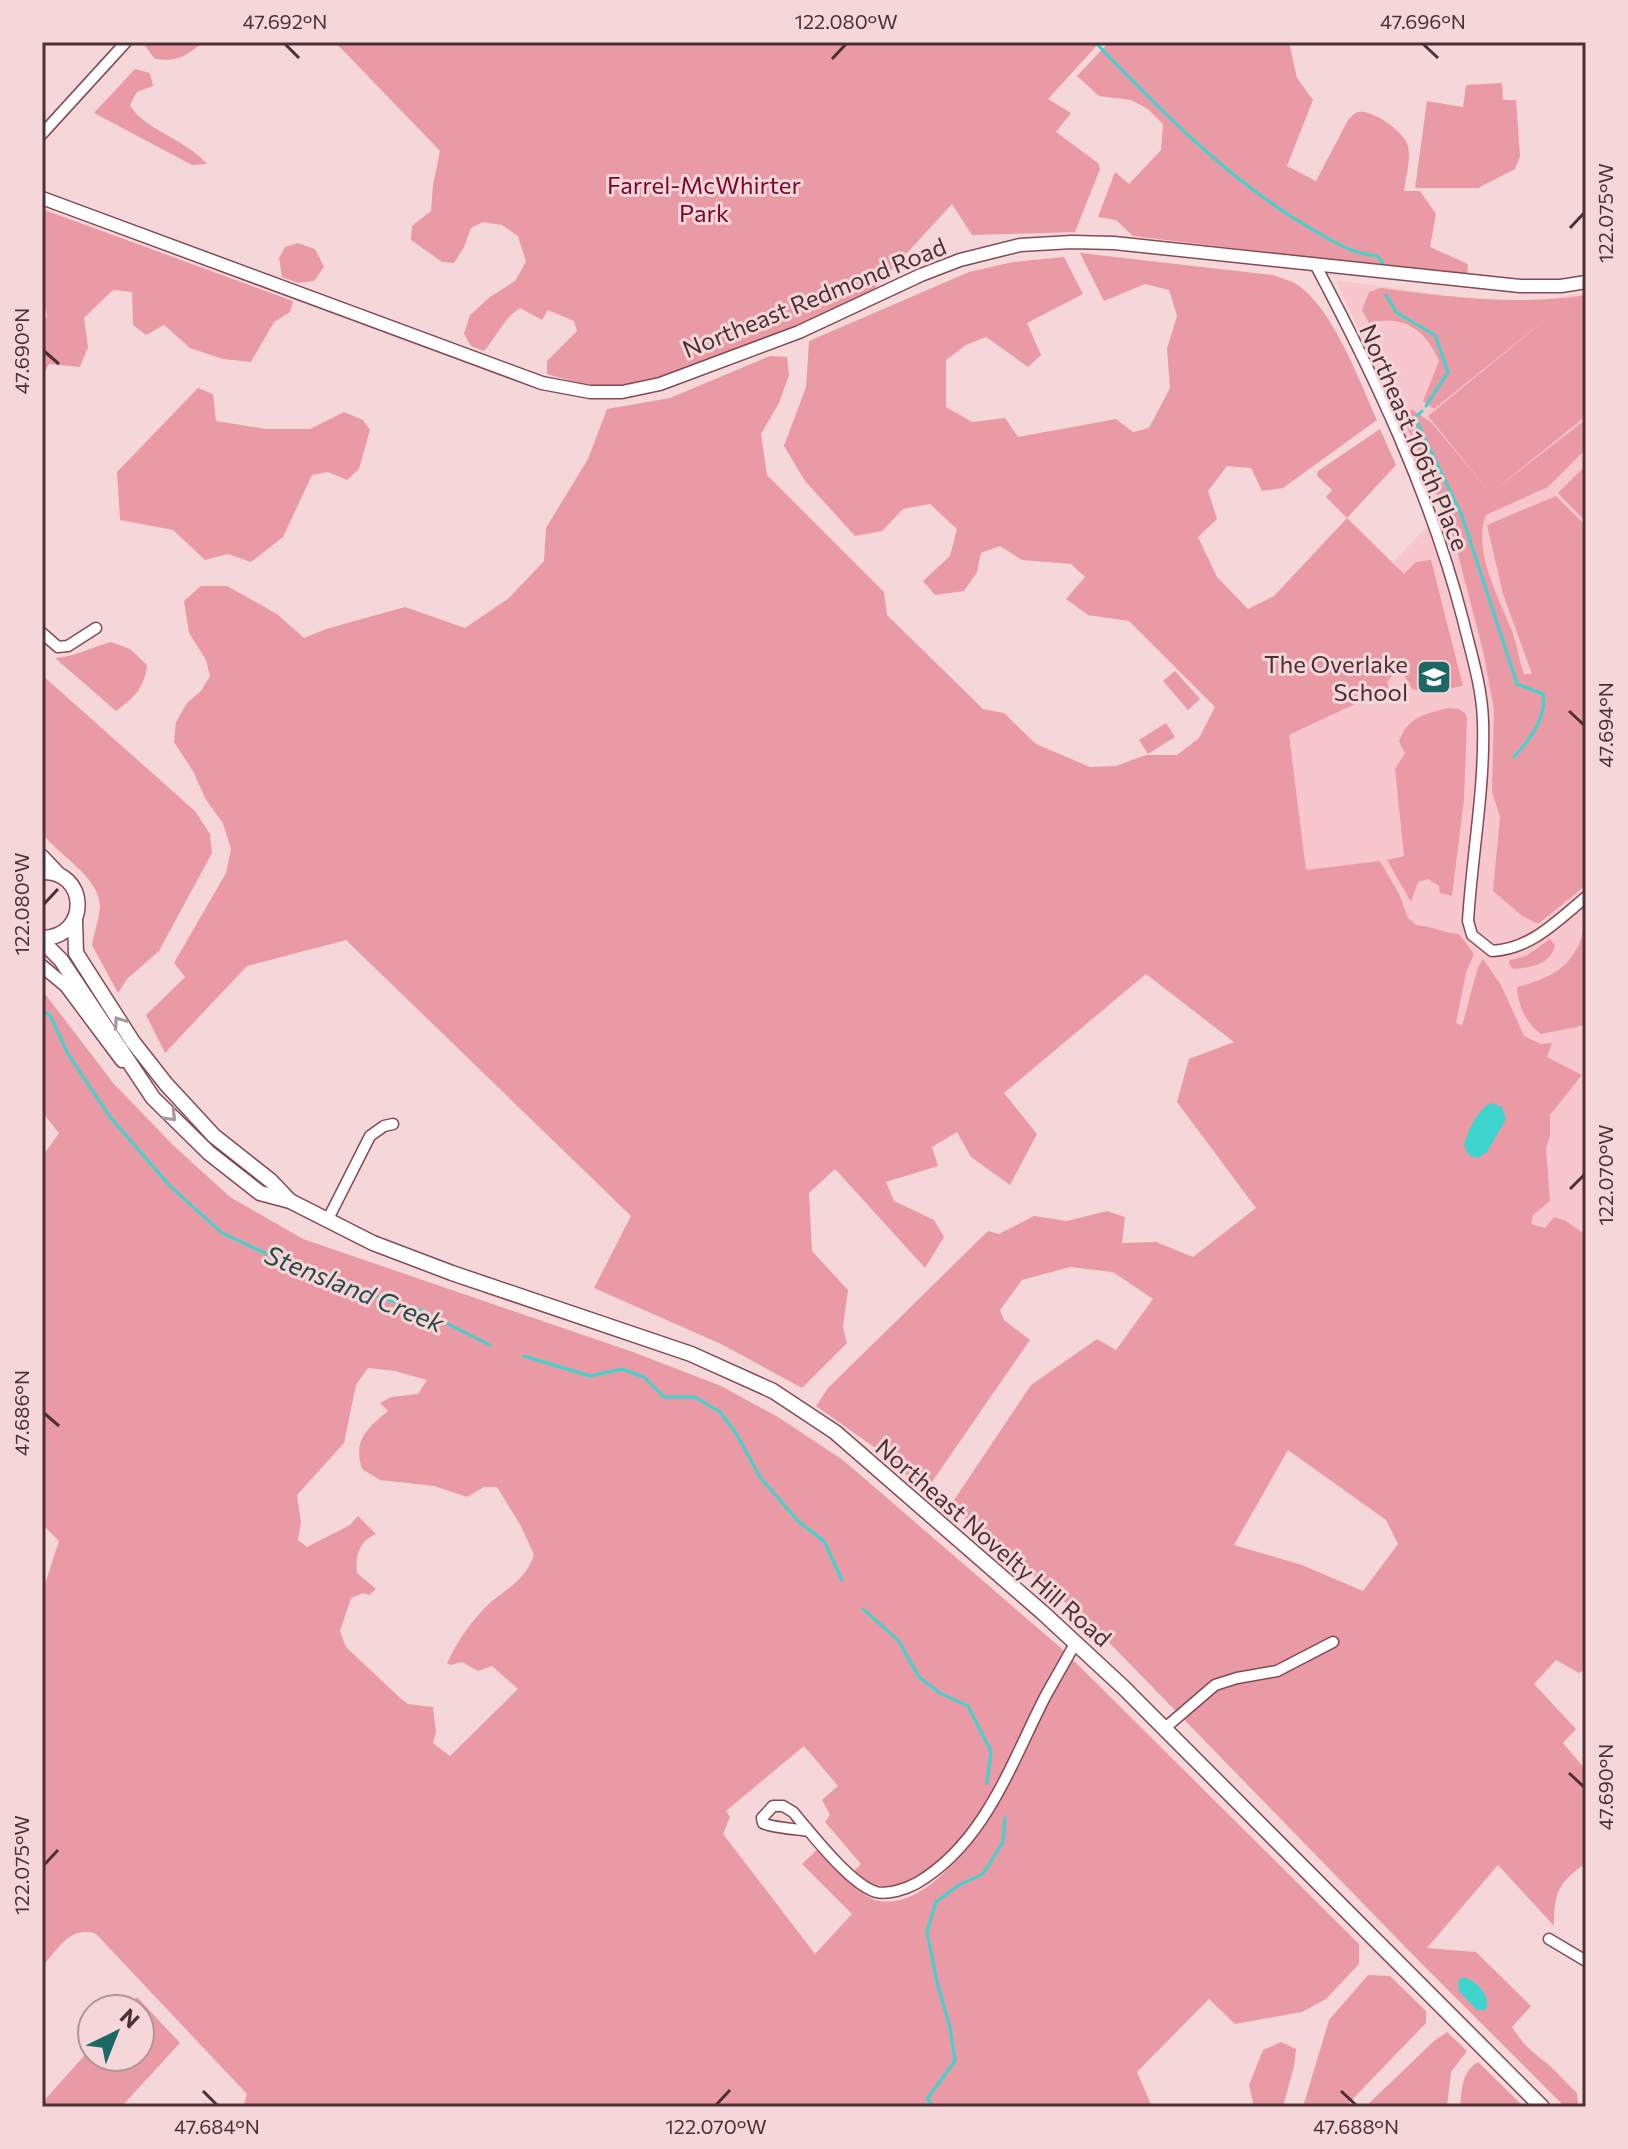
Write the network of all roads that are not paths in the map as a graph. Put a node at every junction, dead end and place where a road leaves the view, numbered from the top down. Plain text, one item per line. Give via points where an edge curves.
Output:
1 (121, 44) edge
2 (42, 134) edge
3 (42, 198) edge
4 (1316, 266) junction
5 (1586, 282) edge
6 (96, 628) dead end
7 (42, 633) edge
8 (42, 857) edge
9 (42, 872) edge
10 (60, 875) junction
11 (1586, 897) edge
12 (75, 920) junction
13 (42, 940) edge
14 (42, 966) edge
15 (139, 1078) junction
16 (393, 1124) dead end
17 (290, 1201) junction
18 (327, 1221) junction
19 (1076, 1642) junction
20 (1333, 1642) dead end
21 (1165, 1728) junction
22 (809, 1831) dead end
23 (1549, 1939) dead end
24 (1586, 1961) edge
25 (1542, 2107) edge

1 - 2 street
3 - 4 street, Northeast Redmond Road via 542,383 590,392 660,384 799,332 921,275 1020,245 1114,243
4 - 5 street, Northeast Redmond Road via 1520,286
4 - 11 street, Northeast 106th Place via 1416,476 1464,622 1483,720 1468,921 1472,935 1492,951 1509,950 1533,940
6 - 7 street via 58,647
8 - 10 main road
9 - 10 main road
10 - 12 main road, Northeast Novelty Hill Road via 78,899
12 - 13 main road via 63,934
17 -> 12 main road, Northeast Novelty Hill Road via 214,1136 133,1042 76,953
13 - 15 main road, Northeast Novelty Hill Road via 61,960
14 - 15 street via 66,986
15 -> 17 main road, Northeast Novelty Hill Road via 209,1153 260,1193
16 - 18 street via 370,1136
17 - 18 main road, Northeast Novelty Hill Road
18 - 19 main road, Northeast Novelty Hill Road via 452,1273 691,1354 773,1391 835,1432
19 - 21 main road, Northeast Novelty Hill Road
19 - 22 street via 994,1802 935,1872 910,1887 876,1892 852,1877
20 - 21 street via 1277,1671 1215,1685
21 - 25 main road, Northeast Novelty Hill Road
23 - 24 street

